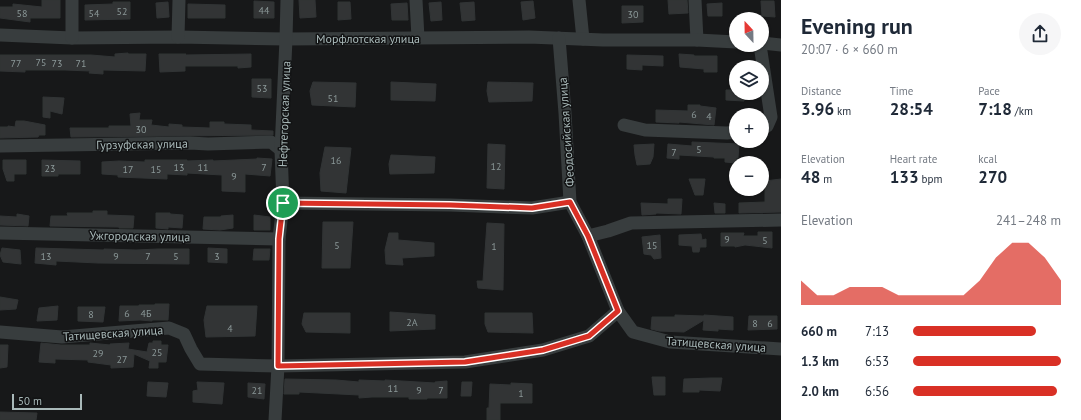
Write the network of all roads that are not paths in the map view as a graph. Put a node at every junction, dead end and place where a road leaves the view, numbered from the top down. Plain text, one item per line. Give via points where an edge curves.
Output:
1 (72, 0) edge
2 (179, 0) edge
3 (286, 0) edge
4 (416, 0) edge
5 (579, 0) edge
6 (695, 0) edge
7 (0, 35) edge
8 (178, 37) junction
9 (72, 38) junction
10 (418, 38) junction
11 (559, 38) junction
12 (286, 39) junction
13 (583, 39) junction
14 (697, 40) junction
15 (729, 42) edge
16 (769, 44) edge
17 (781, 45) edge
18 (762, 52) edge
19 (769, 123) edge
20 (624, 125) dead end
21 (729, 133) edge
22 (0, 146) edge
23 (281, 150) junction
24 (570, 202) junction
25 (283, 203) junction
26 (781, 220) edge
27 (0, 233) edge
28 (588, 236) junction
29 (279, 239) junction
30 (618, 311) junction
31 (0, 332) edge
32 (781, 349) edge
33 (278, 366) junction
34 (276, 420) edge

1 - 9 street
2 - 8 street
3 - 12 street, Нефтегорская улица
4 - 10 street
5 - 13 street
6 - 14 street
7 - 9 street, Морфлотская улица
8 - 9 street, Морфлотская улица
8 - 12 street, Морфлотская улица
10 - 11 street, Морфлотская улица
10 - 12 street, Морфлотская улица
11 - 13 street, Морфлотская улица
11 - 24 street, Феодосийская улица
12 - 23 street, Нефтегорская улица
13 - 14 street, Морфлотская улица
14 - 15 street, Морфлотская улица
16 - 17 street
18 - 19 street via 771,117
20 - 21 street via 644,130
22 - 23 street, Гурзуфская улица via 271,142
23 - 25 street, Нефтегорская улица
24 - 25 street via 532,208
24 - 28 street, Феодосийская улица
25 - 29 street, Нефтегорская улица
26 - 28 street via 631,223
27 - 29 street, Ужгородская улица
28 - 30 street, Феодосийская улица
29 - 33 street, Нефтегорская улица
30 - 32 street, Татищевская улица via 633,332 670,342
30 - 33 street, Татищевская улица via 589,336 543,350 465,362
31 - 33 street, Татищевская улица via 62,337 169,328 184,334 200,364
33 - 34 street, Нефтегорская улица

